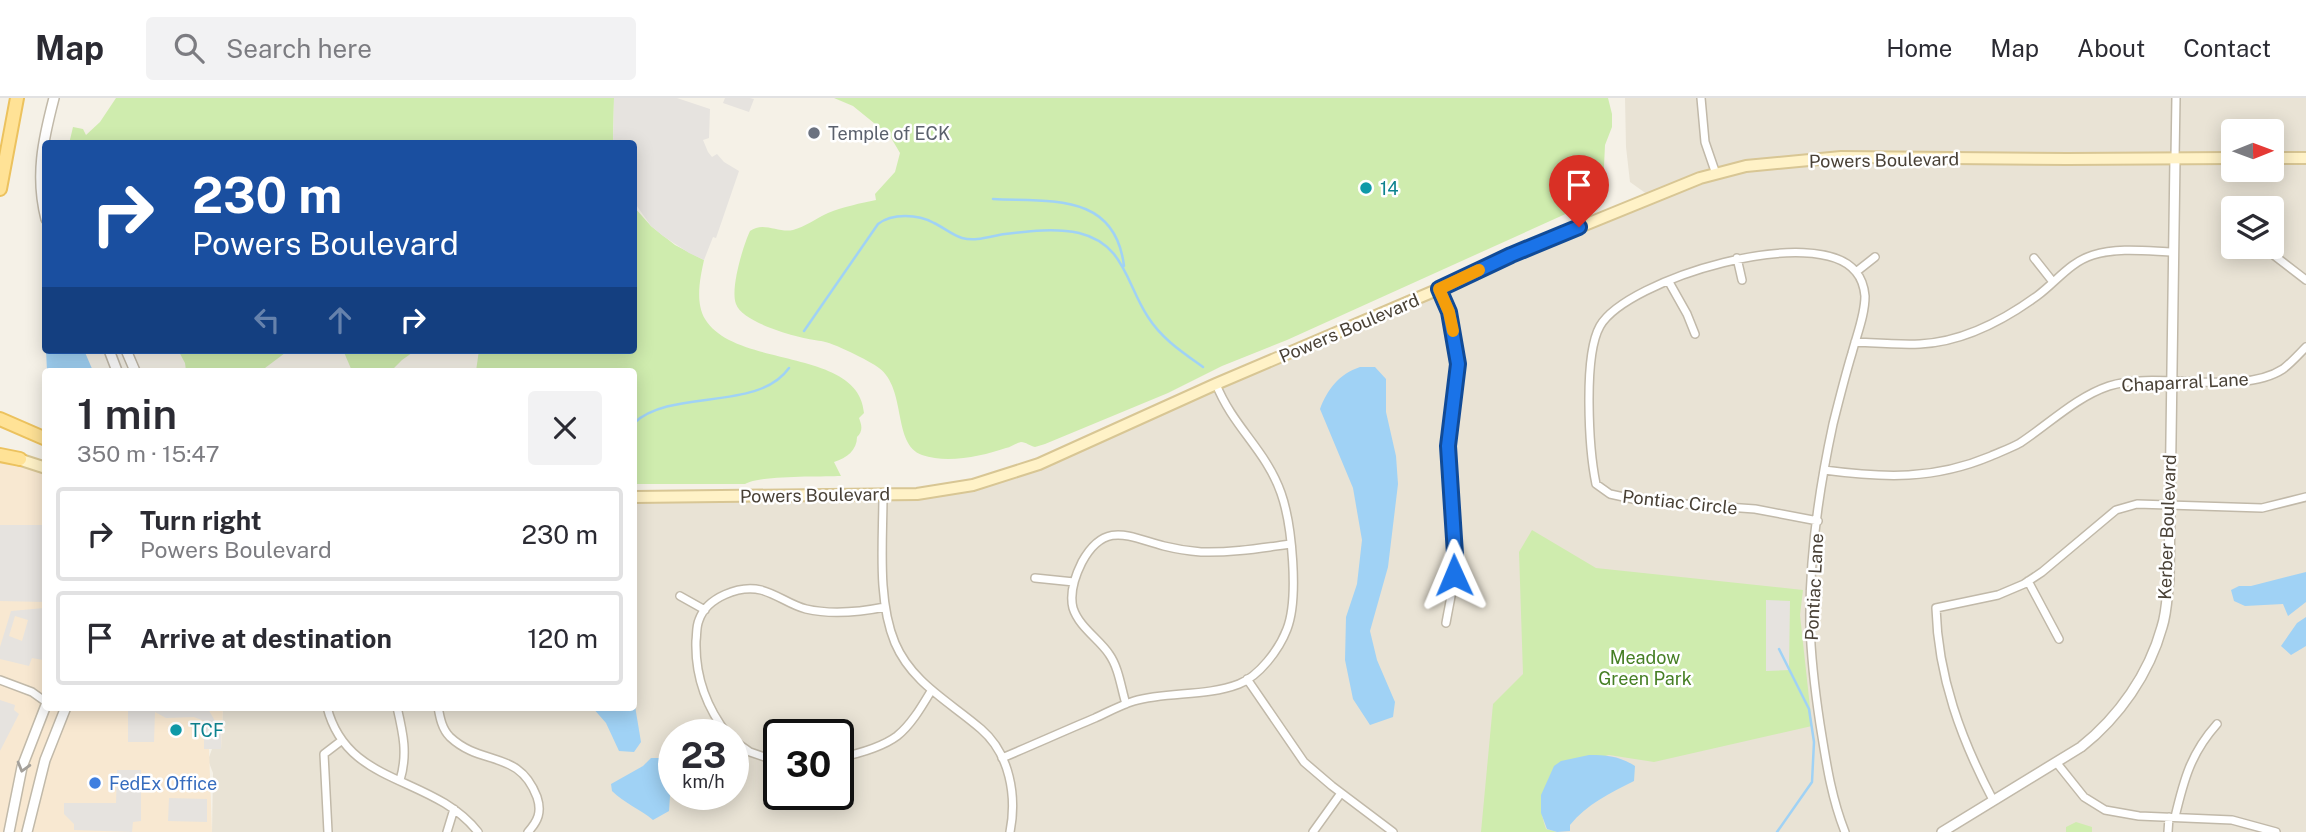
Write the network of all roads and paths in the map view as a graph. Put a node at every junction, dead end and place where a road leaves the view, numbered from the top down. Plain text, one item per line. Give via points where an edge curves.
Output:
1 (17, 98) edge
2 (54, 98) edge
3 (1701, 98) edge
4 (2176, 98) edge
5 (43, 140) edge
6 (42, 144) edge
7 (2175, 158) junction
8 (2221, 158) edge
9 (2284, 158) edge
10 (2306, 158) edge
11 (1716, 174) junction
12 (0, 189) edge
13 (42, 204) edge
14 (2173, 251) junction
15 (1875, 257) dead end
16 (1737, 258) junction
17 (2034, 258) dead end
18 (2280, 259) edge
19 (1856, 272) junction
20 (1742, 280) dead end
21 (2306, 280) edge
22 (1669, 282) junction
23 (2053, 282) junction
24 (1439, 289) junction
25 (1695, 334) dead end
26 (1855, 342) junction
27 (2306, 347) edge
28 (2171, 382) junction
29 (1216, 384) junction
30 (0, 419) edge
31 (0, 425) edge
32 (42, 437) edge
33 (42, 438) edge
34 (0, 454) edge
35 (20, 459) joint
36 (42, 467) edge
37 (1824, 470) junction
38 (883, 495) junction
39 (637, 497) edge
40 (2306, 497) edge
41 (2169, 504) junction
42 (1818, 521) junction
43 (1291, 544) junction
44 (1035, 578) dead end
45 (2028, 581) junction
46 (1074, 582) junction
47 (680, 596) dead end
48 (885, 607) junction
49 (705, 610) junction
50 (1447, 623) dead end
51 (2059, 639) dead end
52 (1247, 679) junction
53 (0, 680) edge
54 (931, 691) junction
55 (42, 700) edge
56 (1126, 704) junction
57 (43, 711) edge
58 (64, 711) edge
59 (328, 711) edge
60 (398, 711) edge
61 (439, 711) edge
62 (716, 719) edge
63 (2217, 724) dead end
64 (341, 741) junction
65 (854, 753) edge
66 (1002, 758) junction
67 (2056, 762) junction
68 (400, 780) junction
69 (1341, 793) junction
70 (1993, 800) junction
71 (454, 809) junction
72 (2172, 817) junction
73 (2261, 830) edge
74 (9, 832) edge
75 (27, 832) edge
76 (328, 832) edge
77 (447, 832) edge
78 (478, 832) edge
79 (528, 832) edge
80 (1010, 832) edge
81 (1312, 832) edge
82 (1392, 832) edge
83 (1845, 832) edge
84 (1942, 832) edge
85 (2168, 832) edge
86 (2276, 832) edge

1 - 12 main road
2 - 5 street
3 - 11 street via 1705,142
4 - 7 street
6 - 13 street
7 - 8 main road, Powers Boulevard
7 - 11 main road, Powers Boulevard via 1841,157 1746,166
7 - 14 street, Kerber Boulevard
9 - 10 main road
11 - 24 main road, Powers Boulevard via 1511,255
14 - 23 street via 2116,250 2091,255
14 - 28 street, Kerber Boulevard
15 - 19 street
16 - 19 street, Pontiac Circle via 1781,251 1818,254 1842,260
16 - 20 street
16 - 22 street, Pontiac Circle
17 - 23 street
18 - 21 street
19 - 26 street via 1865,297
22 - 25 street
22 - 42 street, Pontiac Circle via 1625,303 1598,328 1591,353 1590,419 1596,484 1610,494 1642,501 1755,509
23 - 26 street via 2008,316 1955,339 1920,344
24 - 29 main road, Powers Boulevard
24 - 50 street via 1449,312 1458,364 1448,446 1455,554
26 - 37 street, Pontiac Lane
27 - 28 street, Chaparral Lane via 2282,369 2262,377
28 - 37 street, Chaparral Lane via 2109,386 2077,402 2017,445 1967,466 1903,477
28 - 41 street, Kerber Boulevard
29 - 38 main road, Powers Boulevard via 1014,473 950,490
29 - 43 street via 1231,416 1266,461 1282,494
30 - 32 main road
31 - 33 main road
34 - 35 main road
35 - 36 main road
37 - 42 street, Pontiac Lane
38 - 39 main road, Powers Boulevard
38 - 48 street
40 - 41 street via 2262,508
41 - 45 street via 2137,504 2116,510
41 - 67 street, Kerber Boulevard via 2169,579 2163,626 2142,676 2097,734
42 - 83 street, Pontiac Lane via 1810,604 1812,667 1827,772
43 - 46 street via 1198,551 1166,547 1129,534 1110,535 1086,555
43 - 52 street via 1293,588 1287,629 1261,669
44 - 46 street
45 - 51 street
45 - 70 street via 1998,595 1936,608 1948,696 1969,754
46 - 56 street via 1073,609 1110,654
47 - 49 street
48 - 49 street via 825,612 752,589 723,596
48 - 54 street via 896,645
49 - 62 street via 697,628 698,674
52 - 56 street
52 - 69 street via 1304,762
53 - 55 street
54 - 65 street via 897,736
54 - 66 street via 983,730
56 - 66 street
57 -> 74 street via 22,767
58 - 75 street via 45,760
59 - 64 street
60 - 68 street via 405,741
61 - 79 street via 449,736 471,752 507,763 526,775 540,813
63 - 72 street via 2192,758
64 - 68 street via 371,767
64 - 76 street via 324,754
66 - 80 street via 1013,802
67 - 70 street, Kerber Boulevard
67 - 72 street via 2084,797 2105,810
68 - 71 street
69 - 81 street
69 - 82 street
70 - 84 street, Kerber Boulevard
71 - 77 street
71 - 78 street
72 - 73 street via 2232,820
72 - 85 street
73 - 86 street

